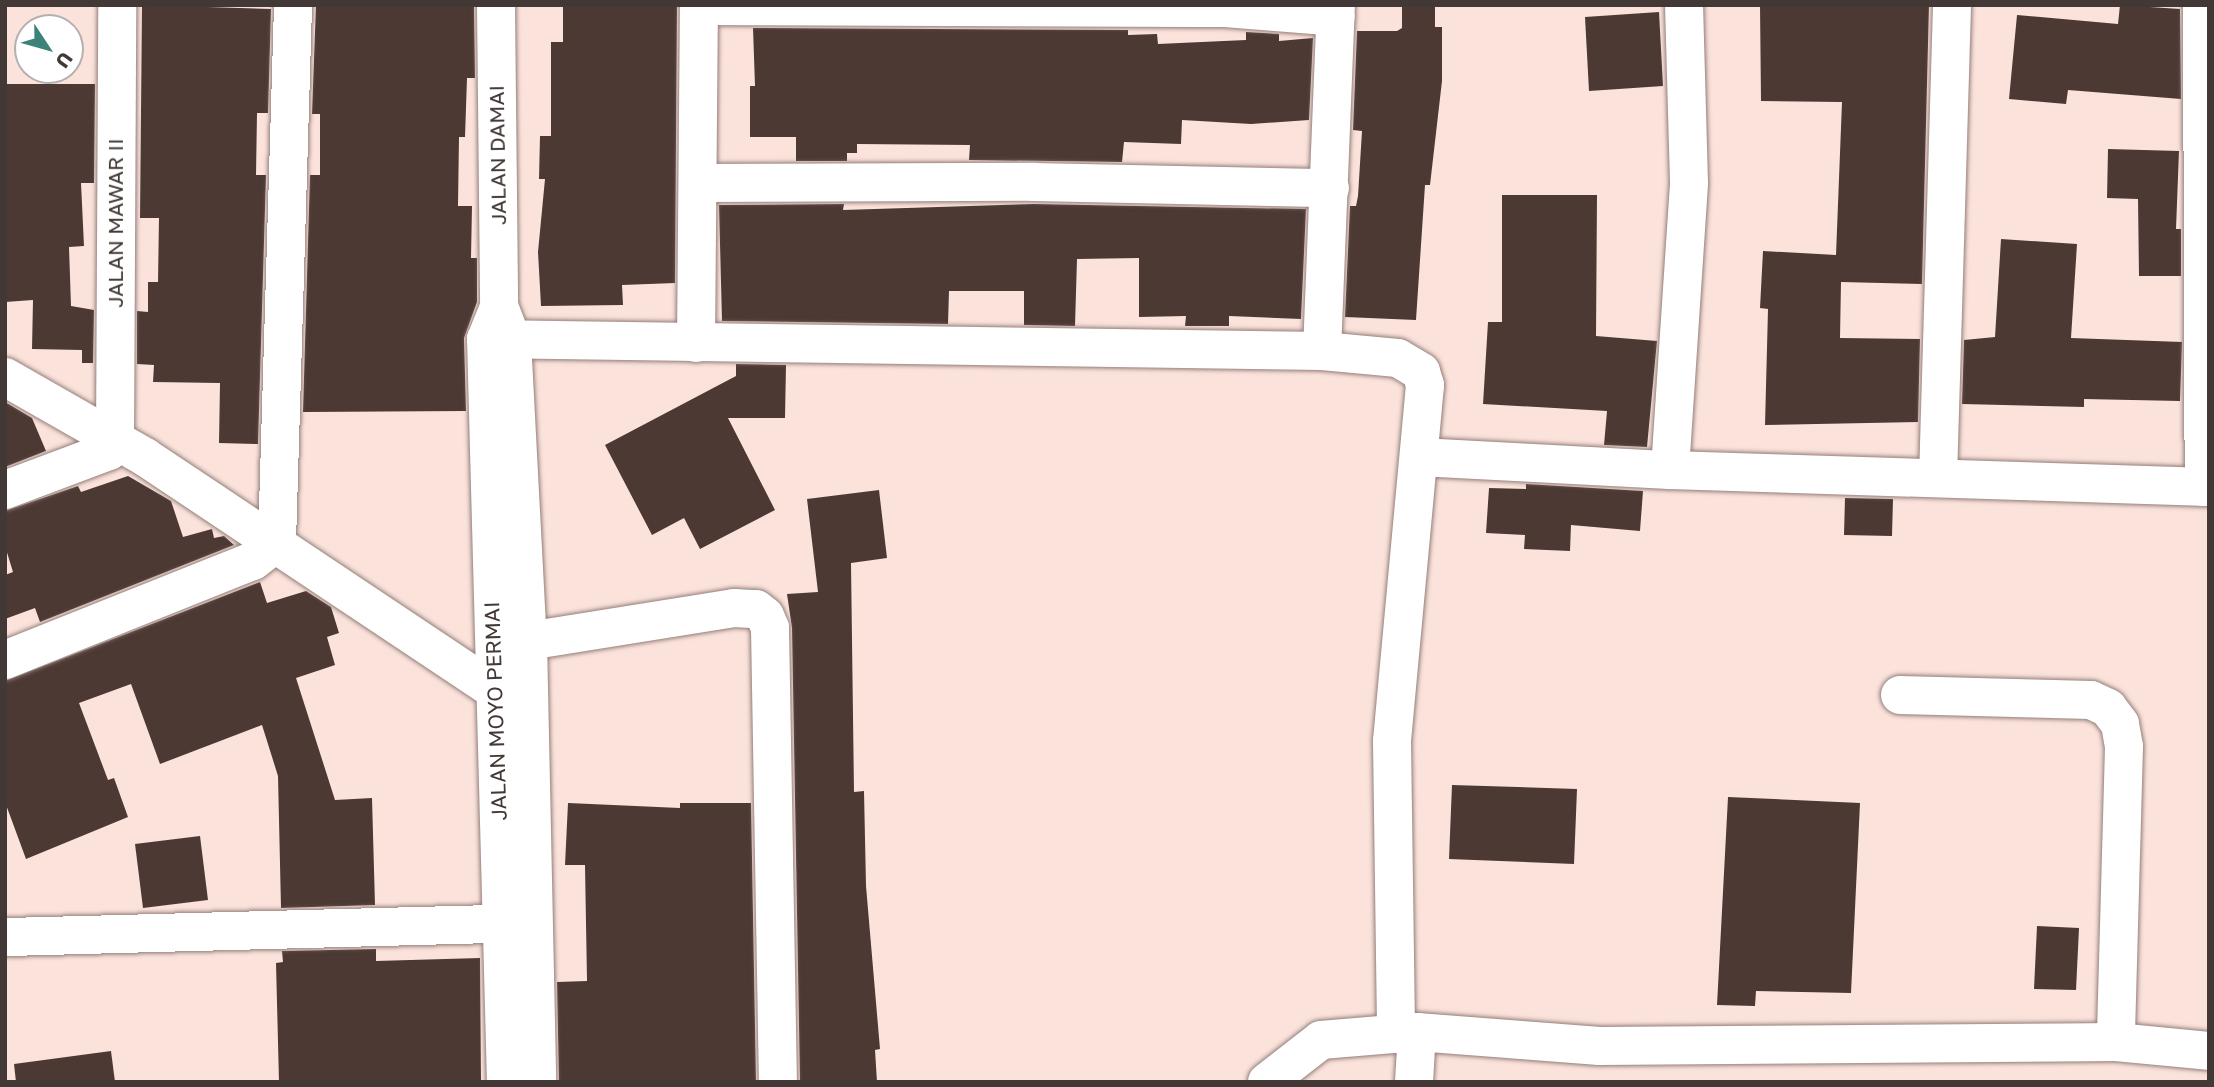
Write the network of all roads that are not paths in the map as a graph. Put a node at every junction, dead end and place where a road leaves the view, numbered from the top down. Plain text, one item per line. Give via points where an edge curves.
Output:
1 (117, 5) edge
2 (293, 5) edge
3 (496, 5) edge
4 (1684, 5) edge
5 (1952, 5) edge
6 (2202, 5) edge
7 (699, 6) edge
8 (1336, 11) edge
9 (698, 183) junction
10 (1330, 188) junction
11 (499, 328) junction
12 (696, 343) junction
13 (1322, 351) junction
14 (5, 377) edge
15 (114, 441) junction
16 (1419, 457) junction
17 (1670, 470) junction
18 (1938, 478) junction
19 (2206, 487) edge
20 (5, 490) edge
21 (277, 542) junction
22 (527, 641) junction
23 (5, 660) edge
24 (492, 688) junction
25 (1900, 695) dead end
26 (527, 714) junction
27 (519, 924) junction
28 (8, 937) dead end
29 (1406, 1033) junction
30 (2116, 1042) junction
31 (2209, 1051) edge
32 (506, 1082) edge
33 (537, 1082) edge
34 (778, 1082) edge
35 (1268, 1082) edge
36 (1414, 1082) edge

1 - 15 street, JALAN MAWAR II
2 - 21 street
3 - 11 street, JALAN DAMAI
4 - 17 street via 1689,184
5 - 18 street
6 - 19 street
7 - 8 street
7 - 9 street
8 - 10 street
9 - 10 street via 1034,182
9 - 12 street
10 - 13 street
11 - 12 street
11 - 22 street, JALAN MOYO PERMAI
11 - 24 street, JALAN MOYO PERMAI
12 - 13 street
13 - 16 street via 1398,358 1421,372 1426,385
14 - 15 street
15 - 20 street via 109,451
15 - 21 street
16 - 17 street
16 - 29 street via 1392,741
17 - 18 street
18 - 19 street
21 - 23 street via 253,561
21 - 24 street
22 - 26 street, JALAN MOYO PERMAI
22 - 34 street via 734,608 756,609 765,616 770,628
24 - 26 street
24 - 27 street, JALAN MOYO PERMAI
25 - 30 street via 2091,700 2108,708 2120,724
26 - 27 street, JALAN MOYO PERMAI
27 - 28 street
27 - 32 street, JALAN MOYO PERMAI
27 - 33 street, JALAN MOYO PERMAI
29 - 30 street via 1599,1046
29 - 35 street via 1321,1040
29 - 36 street
30 - 31 street

